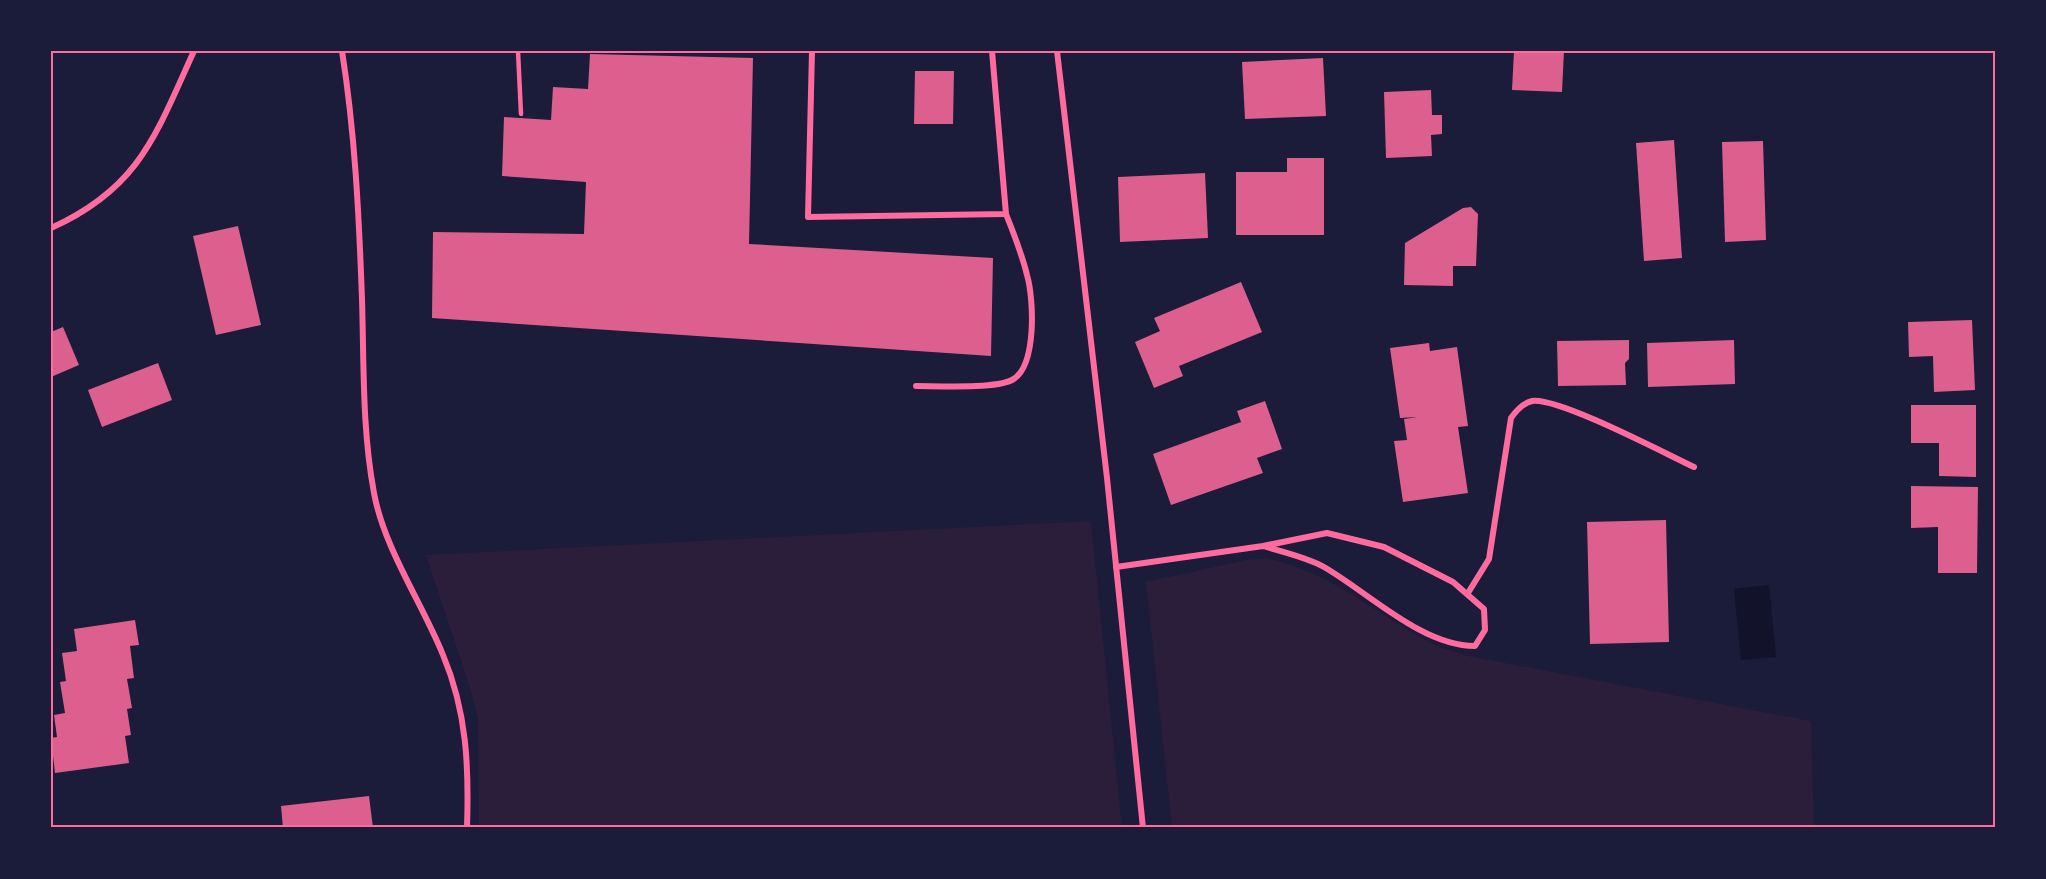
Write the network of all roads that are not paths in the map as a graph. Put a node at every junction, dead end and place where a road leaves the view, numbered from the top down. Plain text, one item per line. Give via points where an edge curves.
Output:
1 (194, 51) edge
2 (342, 51) edge
3 (518, 51) edge
4 (812, 51) edge
5 (992, 51) edge
6 (1058, 51) edge
7 (521, 114) dead end
8 (1006, 214) junction
9 (51, 228) edge
10 (916, 386) dead end
11 (1694, 467) dead end
12 (1263, 546) junction
13 (1116, 567) junction
14 (1468, 593) junction
15 (467, 828) edge
16 (1143, 828) edge

1 - 9 street via 136,165 102,199
2 - 15 street via 356,162 366,429 374,494 387,533 443,655 459,703 468,753
3 - 7 lane
4 - 8 street via 808,217
5 - 8 street
6 - 13 street
8 - 10 street via 1028,278 1030,350 1025,368 1015,378 998,384
11 - 14 street via 1568,408 1532,401 1518,408 1511,418 1489,559
12 - 13 street
12 - 14 street via 1327,533 1384,547
12 - 14 street via 1322,566 1427,634 1457,646 1475,646 1485,630 1484,609
13 - 16 street

